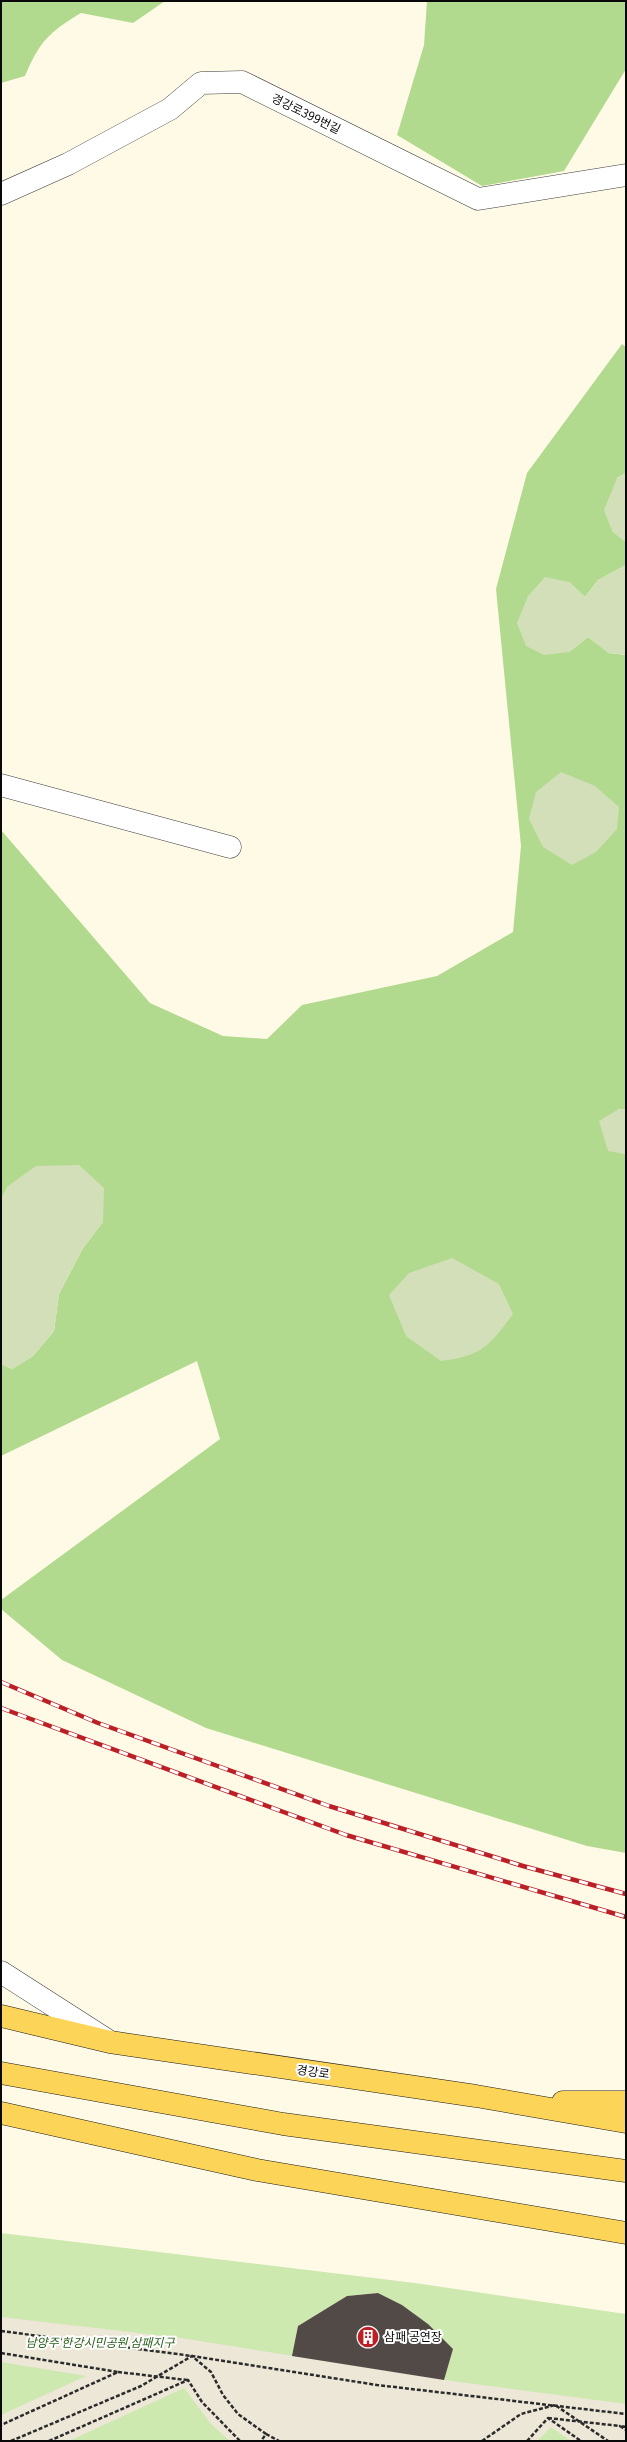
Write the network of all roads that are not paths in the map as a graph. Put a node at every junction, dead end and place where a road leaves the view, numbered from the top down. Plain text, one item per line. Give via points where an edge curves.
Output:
1 (626, 175) edge
2 (1, 194) edge
3 (1, 785) edge
4 (230, 847) dead end
5 (1, 1972) edge
6 (1, 2016) edge
7 (110, 2042) junction
8 (1, 2073) edge
9 (626, 2102) edge
10 (524, 2104) junction
11 (1, 2113) edge
12 (626, 2122) edge
13 (626, 2171) edge
14 (626, 2233) edge

1 - 2 street, 경강로399번길 via 478,199 242,82 201,83 170,109 68,164
3 - 4 street
5 - 7 street
6 - 7 main road, 경강로
7 - 10 main road, 경강로
8 - 13 main road via 283,2124
9 - 10 main road
10 - 12 main road, 경강로
11 - 14 main road via 257,2170

